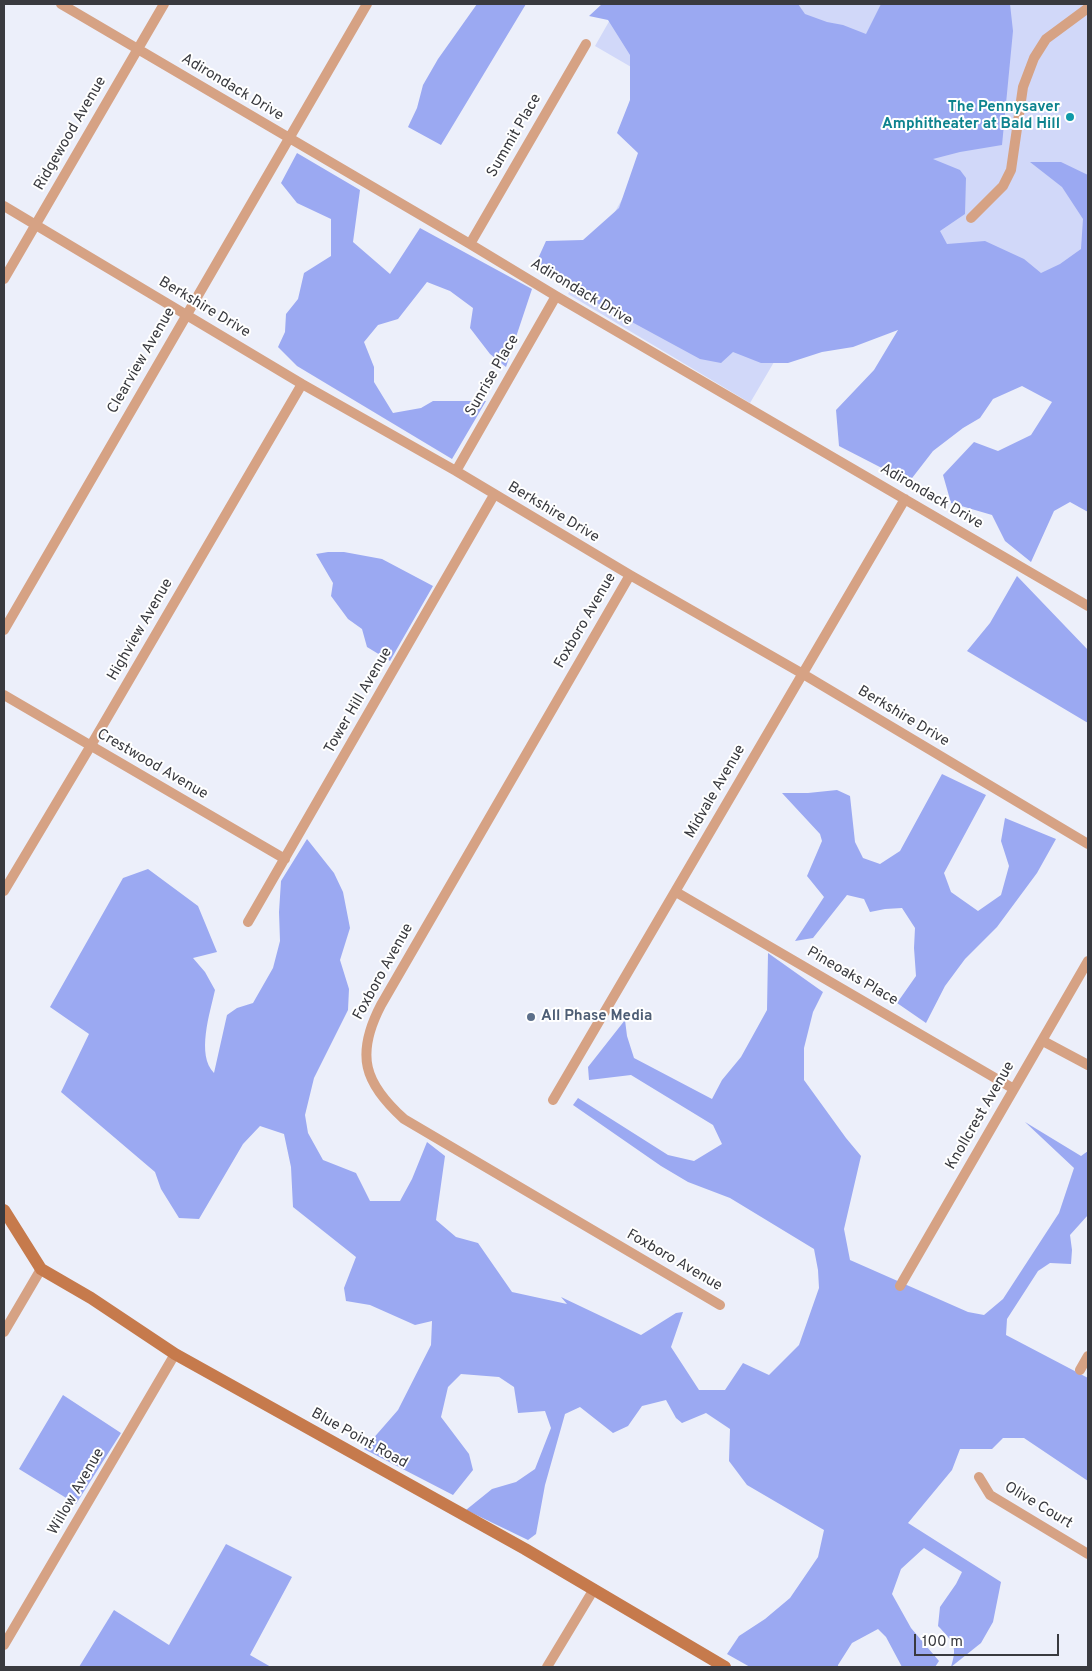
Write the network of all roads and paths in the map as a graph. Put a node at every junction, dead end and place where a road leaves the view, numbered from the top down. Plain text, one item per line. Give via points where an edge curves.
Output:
1 (60, 4) edge
2 (164, 4) edge
3 (367, 4) edge
4 (1088, 8) edge
5 (586, 44) dead end
6 (138, 49) junction
7 (288, 138) junction
8 (4, 206) edge
9 (971, 218) dead end
10 (35, 225) junction
11 (470, 244) junction
12 (4, 279) edge
13 (556, 296) junction
14 (185, 315) junction
15 (302, 384) junction
16 (456, 471) junction
17 (494, 495) junction
18 (904, 499) junction
19 (630, 575) junction
20 (1088, 606) edge
21 (4, 630) edge
22 (803, 674) junction
23 (4, 695) edge
24 (90, 747) junction
25 (1088, 844) edge
26 (285, 860) junction
27 (4, 891) edge
28 (676, 892) junction
29 (248, 922) dead end
30 (1088, 961) edge
31 (1043, 1041) junction
32 (1088, 1065) edge
33 (1014, 1089) junction
34 (553, 1100) dead end
35 (4, 1210) edge
36 (41, 1269) junction
37 (900, 1286) dead end
38 (720, 1305) dead end
39 (4, 1332) edge
40 (175, 1354) junction
41 (1088, 1356) edge
42 (1080, 1370) dead end
43 (978, 1477) dead end
44 (1088, 1554) edge
45 (594, 1589) junction
46 (4, 1645) edge
47 (547, 1667) edge
48 (725, 1667) edge

1 - 6 street, Adirondack Drive
2 - 6 street, Ridgewood Avenue
3 - 7 street, Clearview Avenue
4 - 9 street via 1046,39 1034,58 1023,87 1011,170 1003,186
5 - 11 street, Summit Place
6 - 7 street, Adirondack Drive
6 - 10 street, Ridgewood Avenue
7 - 11 street, Adirondack Drive
7 - 14 street, Clearview Avenue
8 - 10 street, Berkshire Drive
10 - 12 street, Ridgewood Avenue
10 - 14 street, Berkshire Drive
11 - 13 street, Adirondack Drive
13 - 16 street, Sunrise Place
13 - 18 street, Adirondack Drive
14 - 15 street, Berkshire Drive
14 - 21 street, Clearview Avenue
15 - 16 street, Berkshire Drive
15 - 24 street, Highview Avenue
16 - 17 street, Berkshire Drive
17 - 19 street, Berkshire Drive
17 - 26 street, Tower Hill Avenue
18 - 20 street, Adirondack Drive
18 - 22 street, Midvale Avenue
19 - 22 street, Berkshire Drive
19 - 38 street, Foxboro Avenue via 371,1024 367,1038 368,1068 383,1099 404,1119
22 - 25 street, Berkshire Drive
22 - 28 street, Midvale Avenue
23 - 24 street, Crestwood Avenue
24 - 26 street, Crestwood Avenue
24 - 27 street, Highview Avenue
26 - 29 street, Tower Hill Avenue
28 - 33 street, Pineoaks Place
28 - 34 street, Midvale Avenue
30 - 31 street, Knollcrest Avenue
31 - 32 street
31 - 33 street, Knollcrest Avenue
33 - 37 street, Knollcrest Avenue
35 - 36 street, Blue Point Road
36 - 39 street
36 - 40 street, Blue Point Road
40 - 45 street, Blue Point Road
40 - 46 street, Willow Avenue
41 - 42 street
43 - 44 street, Olive Court via 990,1495
45 - 47 street
45 - 48 street, Blue Point Road

